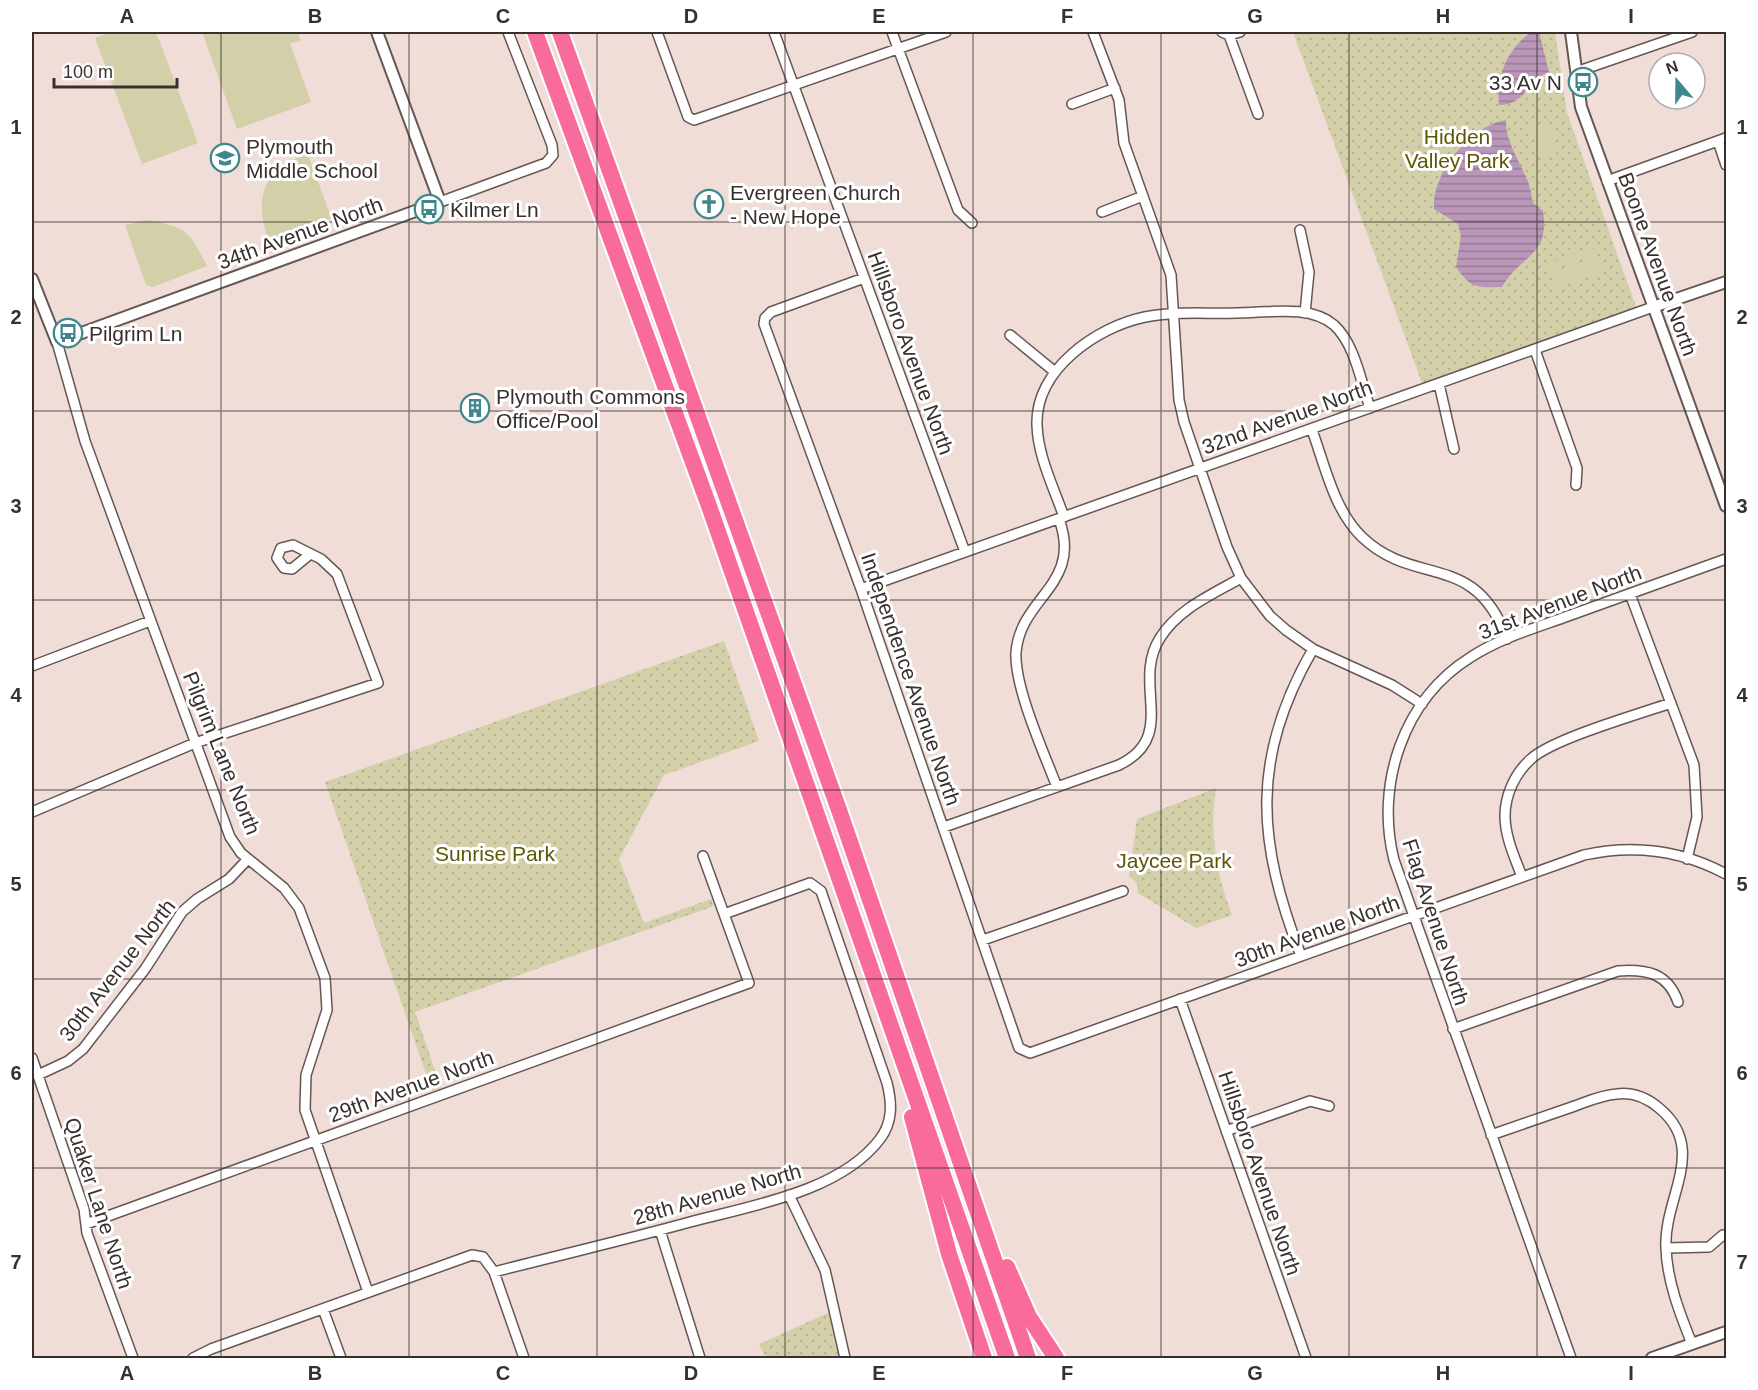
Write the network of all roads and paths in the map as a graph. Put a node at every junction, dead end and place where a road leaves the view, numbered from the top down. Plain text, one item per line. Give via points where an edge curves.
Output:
1 (377, 32) edge
2 (508, 32) edge
3 (530, 32) edge
4 (535, 32) edge
5 (560, 32) edge
6 (569, 32) edge
7 (657, 32) edge
8 (774, 32) edge
9 (892, 32) edge
10 (946, 32) edge
11 (1093, 32) edge
12 (1240, 32) edge
13 (1571, 32) edge
14 (1692, 32) edge
15 (1226, 33) edge
16 (898, 48) junction
17 (1576, 72) junction
18 (795, 85) junction
19 (555, 88) junction
20 (1114, 88) junction
21 (1072, 104) dead end
22 (1258, 114) dead end
23 (595, 132) junction
24 (1722, 139) edge
25 (1726, 165) edge
26 (1607, 181) junction
27 (1143, 196) junction
28 (440, 202) junction
29 (1102, 212) dead end
30 (972, 224) dead end
31 (1300, 230) dead end
32 (864, 278) junction
33 (32, 279) edge
34 (1726, 282) edge
35 (1653, 307) junction
36 (1305, 313) junction
37 (1175, 314) junction
38 (1010, 335) dead end
39 (57, 342) junction
40 (1535, 350) junction
41 (1055, 372) junction
42 (1439, 384) junction
43 (1370, 408) junction
44 (1312, 429) junction
45 (1454, 449) dead end
46 (1199, 469) junction
47 (1576, 485) dead end
48 (1726, 506) edge
49 (1061, 518) junction
50 (965, 552) junction
51 (309, 555) dead end
52 (1726, 559) edge
53 (1241, 578) junction
54 (861, 589) junction
55 (1630, 594) junction
56 (150, 621) junction
57 (1507, 639) junction
58 (1313, 649) junction
59 (32, 666) edge
60 (1671, 703) junction
61 (1422, 704) junction
62 (195, 743) junction
63 (1057, 788) junction
64 (32, 812) edge
65 (944, 827) junction
66 (703, 856) dead end
67 (1687, 858) junction
68 (248, 859) junction
69 (1726, 874) edge
70 (1522, 877) junction
71 (1123, 891) dead end
72 (724, 914) junction
73 (1413, 916) junction
74 (983, 940) junction
75 (1301, 956) junction
76 (1180, 999) junction
77 (1678, 1002) dead end
78 (1453, 1029) junction
79 (899, 1052) junction
80 (1024, 1052) joint
81 (32, 1058) edge
82 (38, 1075) junction
83 (1329, 1106) dead end
84 (1226, 1131) junction
85 (1491, 1135) junction
86 (315, 1140) junction
87 (957, 1150) junction
88 (789, 1195) junction
89 (86, 1224) junction
90 (660, 1230) junction
91 (1723, 1235) dead end
92 (1666, 1248) junction
93 (494, 1272) junction
94 (368, 1292) junction
95 (323, 1309) junction
96 (1726, 1332) edge
97 (1692, 1344) junction
98 (133, 1359) edge
99 (193, 1359) edge
100 (341, 1359) edge
101 (524, 1359) edge
102 (700, 1359) edge
103 (845, 1359) edge
104 (984, 1359) edge
105 (1007, 1359) edge
106 (1028, 1359) edge
107 (1056, 1359) edge
108 (1306, 1359) edge
109 (1571, 1359) edge
110 (1652, 1359) edge

1 - 28 street
2 - 28 street, 34th Avenue North via 553,155 546,163
3 - 19 highway
4 - 19 highway
5 - 23 highway
6 - 23 highway
7 - 18 street via 688,117 694,120
8 - 18 street, Hillsboro Avenue North
9 - 16 street
10 - 16 street
11 - 20 street
12 - 15 street
13 - 17 street, Boone Avenue North
14 - 17 street
15 - 22 street
16 - 18 street
16 - 30 street via 958,210
17 - 26 street, Boone Avenue North via 1581,107
18 - 32 street, Hillsboro Avenue North
19 - 79 highway via 709,506
20 - 21 street
20 - 27 street via 1124,143
23 - 87 highway
24 - 25 street
24 - 26 street
26 - 35 street, Boone Avenue North
27 - 29 street
27 - 37 street via 1168,260
28 - 39 street, 34th Avenue North
31 - 36 street via 1309,272
32 - 50 street, Hillsboro Avenue North
32 - 54 street, Independence Avenue North via 781,308 765,318 764,324
33 - 39 street, Pilgrim Lane North
34 - 35 street, 32nd Avenue North
35 - 40 street, 32nd Avenue North
35 - 48 street, Boone Avenue North
36 - 37 street
36 - 43 street via 1323,318 1343,336
37 - 41 street via 1116,327 1076,352
37 - 46 street via 1179,400
38 - 41 street
39 - 56 street, Pilgrim Lane North via 85,441
40 - 42 street, 32nd Avenue North
40 - 47 street via 1577,468
41 - 49 street via 1043,393 1037,423
42 - 43 street, 32nd Avenue North
42 - 45 street
43 - 44 street, 32nd Avenue North
44 - 46 street, 32nd Avenue North
44 - 57 street via 1342,511 1363,538 1391,557 1475,588 1493,610
46 - 49 street, 32nd Avenue North
46 - 53 street
49 - 50 street, 32nd Avenue North
49 - 63 street via 1065,542 1062,567 1023,627 1016,654 1021,685
50 - 54 street, 32nd Avenue North
51 - 62 street via 321,559 337,574 378,683
52 - 55 street, 31st Avenue North
53 - 58 street via 1270,616
53 - 63 street via 1182,613 1158,640 1150,670 1151,730 1140,752 1119,765
54 - 65 street, Independence Avenue North
55 - 57 street, 31st Avenue North
55 - 60 street
56 - 59 street
56 - 62 street, Pilgrim Lane North
57 - 61 street, 31st Avenue North via 1469,657
58 - 61 street via 1392,685
58 - 75 street via 1280,719 1268,795 1271,860
60 - 67 street via 1696,779 1697,818
60 - 70 street via 1555,745 1532,757 1521,769 1513,782 1505,814 1506,830
61 - 73 street, Flag Avenue North via 1390,772 1386,818 1394,860
62 - 64 street
62 - 68 street, Pilgrim Lane North via 230,837
63 - 65 street
65 - 74 street, Independence Avenue North
66 - 72 street
67 - 69 street, 30th Avenue North
67 - 70 street, 30th Avenue North via 1653,850 1607,850
68 - 82 street, 30th Avenue North via 229,879 182,912 145,969 82,1049 68,1061
68 - 86 street, Pilgrim Lane North via 284,888 299,908 325,978 327,1010 304,1086 305,1110
70 - 73 street, 30th Avenue North
71 - 74 street
72 - 86 street, 29th Avenue North via 749,983
72 - 88 street, 28th Avenue North via 810,883 821,891 887,1083 890,1117 879,1140 845,1169
73 - 75 street, 30th Avenue North
73 - 78 street, Flag Avenue North
74 - 80 street, Independence Avenue North via 1019,1048
75 - 76 street, 30th Avenue North
76 - 80 street, 30th Avenue North
76 - 84 street, Hillsboro Avenue North
77 - 78 street via 1673,986 1663,979 1647,972 1618,971
78 - 85 street, Flag Avenue North
79 - 104 highway via 904,1088 949,1254
79 - 105 highway
81 - 82 street, Quaker Lane North
82 - 89 street, Quaker Lane North
83 - 84 street via 1311,1101
84 - 108 street, Hillsboro Avenue North
85 - 92 street via 1601,1097 1617,1094 1645,1098 1666,1114 1683,1146 1681,1175 1668,1217
85 - 109 street, Flag Avenue North
86 - 89 street, 29th Avenue North
86 - 94 street, Pilgrim Lane North
87 - 106 highway
87 - 107 highway via 1029,1317
88 - 90 street, 28th Avenue North
88 - 103 street via 825,1270
89 - 98 street, Quaker Lane North
90 - 93 street, 28th Avenue North
90 - 102 street
91 - 92 street via 1708,1247
92 - 97 street via 1669,1275
93 - 94 street via 483,1257 472,1255
93 - 101 street
94 - 95 street
95 - 99 street
95 - 100 street
96 - 97 street
97 - 110 street

